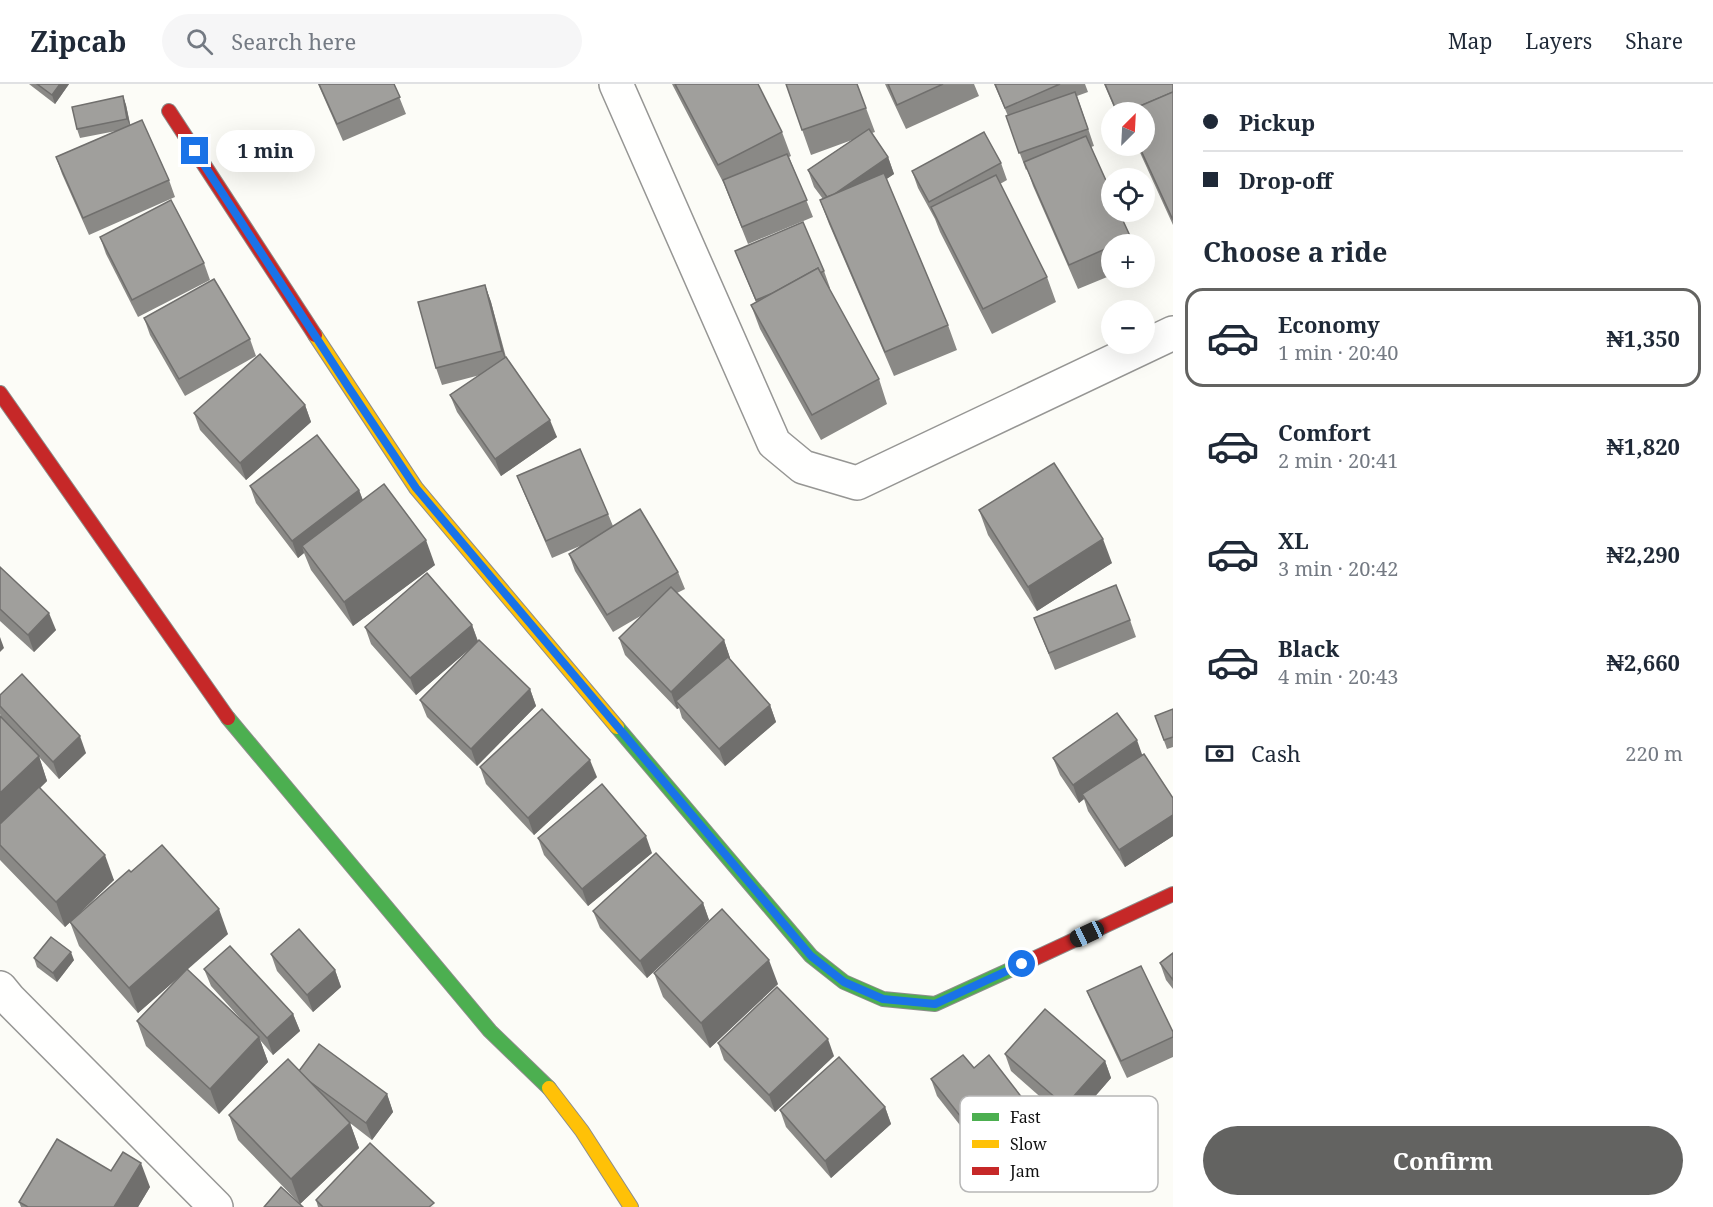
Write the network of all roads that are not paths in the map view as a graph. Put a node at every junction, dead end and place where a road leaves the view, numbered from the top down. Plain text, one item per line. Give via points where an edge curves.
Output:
1 (616, 84) edge
2 (169, 111) dead end
3 (1173, 333) edge
4 (0, 393) edge
5 (1173, 894) edge
6 (3, 995) edge
7 (216, 1207) edge
8 (631, 1207) edge

1 - 3 street via 774,443 803,467 857,483
2 - 5 street via 416,488 811,956 844,982 883,999 935,1004
4 - 8 street via 218,706 490,1031 538,1075 564,1106
6 - 7 street

